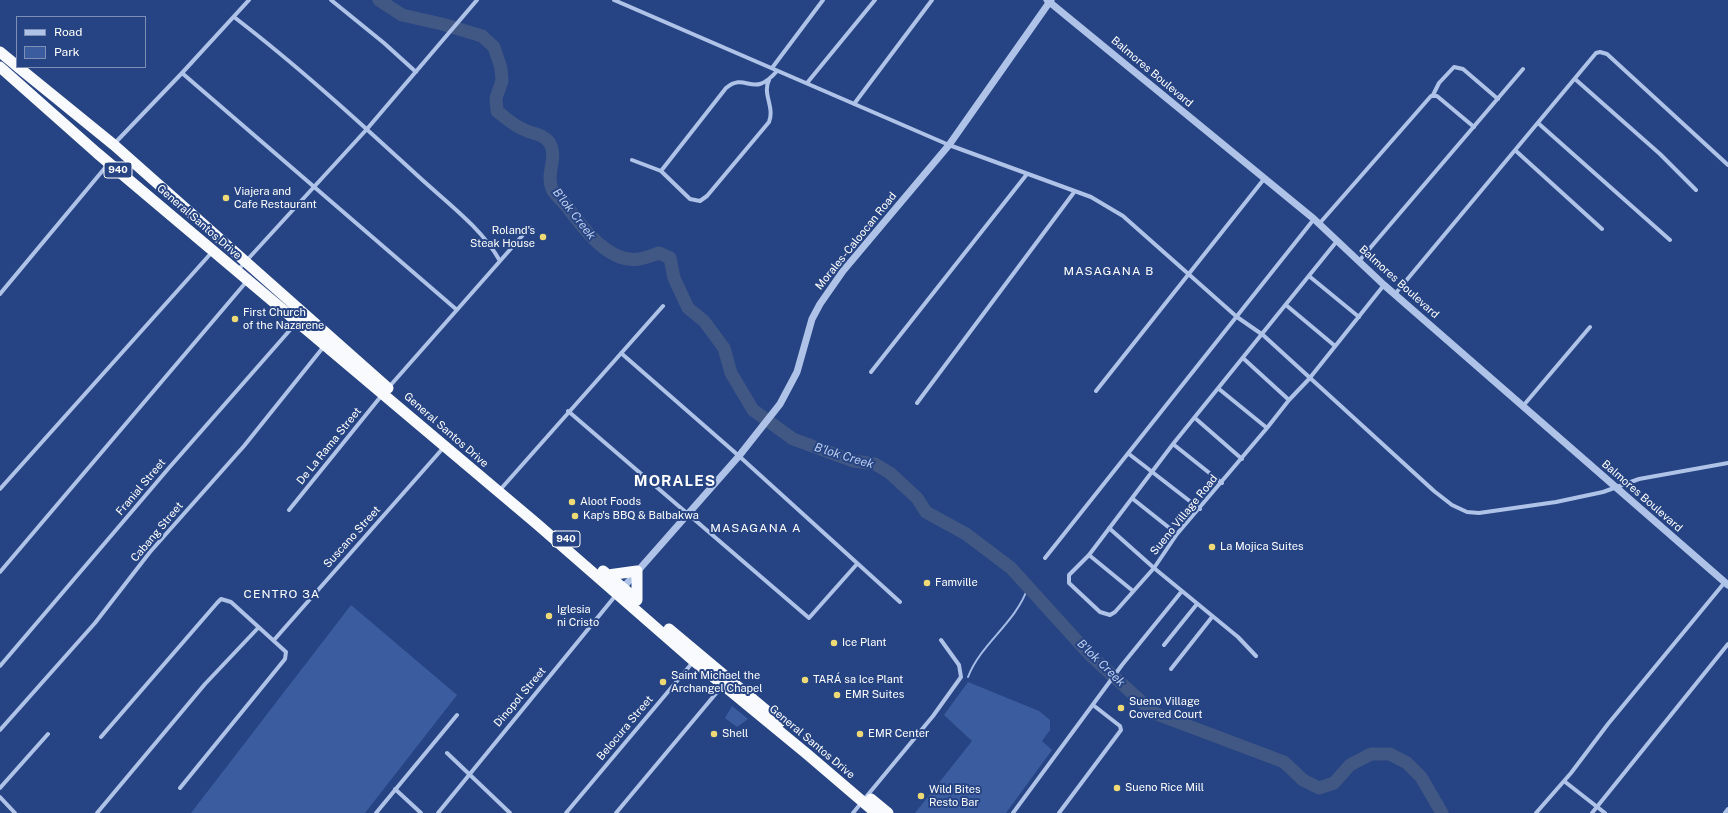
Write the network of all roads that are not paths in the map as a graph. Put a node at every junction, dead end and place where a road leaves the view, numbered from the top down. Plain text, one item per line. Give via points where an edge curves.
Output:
1 (249, 0) edge
2 (331, 0) edge
3 (477, 0) edge
4 (614, 0) edge
5 (823, 0) edge
6 (875, 0) edge
7 (932, 0) edge
8 (1049, 1) edge
9 (234, 17) junction
10 (0, 52) edge
11 (16, 65) edge
12 (0, 67) edge
13 (19, 68) edge
14 (772, 68) junction
15 (1523, 69) dead end
16 (777, 71) junction
17 (416, 72) junction
18 (182, 73) junction
19 (1575, 79) junction
20 (769, 80) junction
21 (807, 83) junction
22 (1432, 95) junction
23 (1498, 98) junction
24 (854, 104) junction
25 (1538, 123) junction
26 (1474, 127) junction
27 (367, 129) junction
28 (114, 145) junction
29 (949, 145) junction
30 (1516, 151) junction
31 (632, 160) dead end
32 (109, 163) junction
33 (1728, 165) edge
34 (661, 171) junction
35 (1027, 174) junction
36 (1264, 179) junction
37 (315, 186) junction
38 (1696, 190) dead end
39 (1075, 191) junction
40 (1316, 222) junction
41 (530, 226) dead end
42 (1602, 229) dead end
43 (1670, 240) dead end
44 (1337, 241) junction
45 (213, 250) junction
46 (500, 261) junction
47 (1359, 261) junction
48 (246, 262) junction
49 (237, 271) junction
50 (1188, 274) junction
51 (1309, 276) junction
52 (248, 280) junction
53 (1384, 285) junction
54 (0, 294) edge
55 (1395, 294) junction
56 (1286, 305) junction
57 (663, 306) dead end
58 (457, 310) junction
59 (1359, 316) junction
60 (1237, 317) junction
61 (297, 322) junction
62 (1590, 327) dead end
63 (1263, 335) junction
64 (325, 345) junction
65 (1335, 346) junction
66 (621, 353) junction
67 (1244, 359) junction
68 (871, 372) dead end
69 (1309, 379) junction
70 (1219, 389) junction
71 (386, 391) junction
72 (1096, 391) dead end
73 (1289, 400) junction
74 (917, 403) dead end
75 (1523, 406) junction
76 (568, 411) junction
77 (1195, 418) junction
78 (1268, 428) junction
79 (1173, 444) junction
80 (444, 447) junction
81 (1129, 454) junction
82 (739, 456) junction
83 (1242, 459) junction
84 (1728, 463) edge
85 (1153, 472) junction
86 (1222, 483) junction
87 (1614, 487) junction
88 (501, 488) junction
89 (0, 489) edge
90 (1133, 499) junction
91 (1200, 508) junction
92 (289, 510) dead end
93 (688, 514) junction
94 (1109, 528) junction
95 (1177, 534) junction
96 (1089, 555) junction
97 (1045, 558) dead end
98 (857, 564) junction
99 (1154, 568) junction
100 (637, 571) junction
101 (0, 572) edge
102 (608, 575) junction
103 (1726, 583) edge
104 (620, 590) junction
105 (1134, 591) junction
106 (1182, 591) junction
107 (637, 600) junction
108 (900, 602) dead end
109 (1197, 604) junction
110 (1212, 617) junction
111 (258, 628) junction
112 (274, 640) junction
113 (941, 640) dead end
114 (1728, 644) edge
115 (1164, 645) dead end
116 (1256, 656) dead end
117 (696, 658) junction
118 (0, 666) edge
119 (1171, 669) dead end
120 (723, 685) junction
121 (1093, 706) junction
122 (457, 715) dead end
123 (0, 730) edge
124 (48, 734) dead end
125 (101, 737) dead end
126 (447, 753) dead end
127 (470, 776) junction
128 (1564, 781) junction
129 (0, 788) edge
130 (180, 788) dead end
131 (395, 789) junction
132 (0, 797) edge
133 (865, 799) junction
134 (1597, 806) junction
135 (1728, 809) edge
136 (15, 813) edge
137 (97, 813) edge
138 (376, 813) edge
139 (421, 813) edge
140 (438, 813) edge
141 (510, 813) edge
142 (566, 813) edge
143 (616, 813) edge
144 (853, 813) edge
145 (876, 813) edge
146 (888, 813) edge
147 (1013, 813) edge
148 (1059, 813) edge
149 (1536, 813) edge
150 (1592, 813) edge
151 (1605, 813) edge
152 (1725, 813) edge

1 - 9 street
2 - 17 street
3 - 17 street
4 - 14 street
5 - 14 street
6 - 21 street
7 - 24 street
8 - 29 street, Morales-Caloocan Road
8 - 36 street, Balmores Boulevard
9 - 18 street
9 - 27 street via 278,51
10 - 11 highway, General Santos Drive / 940
12 - 32 highway, General Santos Drive / 940
13 - 28 highway, General Santos Drive / 940
14 - 16 street
15 - 23 street
16 - 20 street
16 - 21 street
17 - 27 street
18 - 28 street
18 - 37 street
19 - 25 street
19 - 33 street via 1596,53 1603,52
19 - 38 street via 1660,154
20 - 34 street via 762,85 754,86 747,83 732,83 726,88
20 - 34 street via 766,89 772,109 769,122 708,196 700,201 690,199
21 - 24 street
22 - 23 street via 1438,83 1458,67
22 - 26 street via 1437,96
22 - 40 street
23 - 26 street
24 - 29 street
25 - 30 street
25 - 43 street
26 - 47 street
27 - 37 street
27 - 46 street via 476,230
28 - 48 highway, General Santos Drive / 940
29 - 35 street
29 - 82 street, Morales-Caloocan Road via 843,271 820,304 812,319 790,388
30 - 42 street
30 - 55 street
31 - 34 street
32 - 45 highway, General Santos Drive / 940
32 - 54 street
35 - 39 street
35 - 68 street
36 - 40 street, Balmores Boulevard
36 - 50 street
37 - 48 street
37 - 58 street
39 - 50 street via 1091,197 1123,216
39 - 74 street
40 - 44 street, Balmores Boulevard
40 - 60 street
41 - 46 street, De La Rama Street
44 - 47 street, Balmores Boulevard
44 - 51 street
45 - 49 highway, General Santos Drive / 940
45 - 89 street
46 - 58 street, De La Rama Street
47 - 53 street, Balmores Boulevard
48 - 49 street
48 - 71 highway, General Santos Drive / 940
49 - 52 highway, General Santos Drive / 940
50 - 60 street
50 - 72 street
51 - 56 street
51 - 59 street
52 - 61 highway, General Santos Drive / 940
52 - 101 street
53 - 55 street, Balmores Boulevard
53 - 59 street, Sueno Village Road
55 - 75 street, Balmores Boulevard
56 - 63 street
56 - 65 street
57 - 66 street
58 - 71 street, De La Rama Street
59 - 65 street, Sueno Village Road
60 - 63 street
60 - 81 street
61 - 64 highway, General Santos Drive / 940
61 - 118 street, Franial Street
62 - 75 street
63 - 67 street
63 - 69 street
64 - 71 highway, General Santos Drive / 940
64 - 123 street, Cabang Street via 244,446 150,552 95,623
65 - 69 street, Sueno Village Road
66 - 76 street
66 - 82 street
67 - 70 street
67 - 73 street
69 - 73 street, Sueno Village Road
69 - 87 street via 1434,491 1459,509 1479,513 1580,497
70 - 77 street
70 - 78 street
71 - 80 highway, General Santos Drive / 940
71 - 88 highway, General Santos Drive / 940
71 - 92 street, De La Rama Street
73 - 78 street, Sueno Village Road
75 - 87 street, Balmores Boulevard
76 - 88 street
76 - 93 street
77 - 79 street
77 - 83 street
78 - 83 street, Sueno Village Road
79 - 85 street
79 - 86 street
80 - 88 highway, General Santos Drive / 940
80 - 112 street, Suscano Street
81 - 85 street
81 - 97 street
82 - 93 street, Morales-Caloocan Road
82 - 98 street
83 - 86 street, Sueno Village Road
84 - 87 street via 1639,479
85 - 90 street
85 - 91 street
86 - 91 street, Sueno Village Road
87 - 103 street, Balmores Boulevard
88 - 102 highway, General Santos Drive / 940
88 - 104 highway, General Santos Drive / 940
90 - 94 street
90 - 95 street
91 - 95 street, Sueno Village Road
93 - 98 street via 809,618
93 - 100 street, Morales-Caloocan Road
94 - 96 street
94 - 99 street
95 - 99 street, Sueno Village Road
96 - 105 street
96 - 105 street via 1070,575 1069,580 1100,612 1110,615 1115,612
98 - 108 street
99 - 105 street
99 - 106 street, Sueno Village Road
100 - 102 highway
100 - 104 street, Morales-Caloocan Road
100 - 107 highway
102 - 104 highway, General Santos Drive / 940
103 - 128 street via 1608,724
104 - 107 highway, General Santos Drive / 940
104 - 117 highway, General Santos Drive / 940
104 - 127 street, Dinopol Street
106 - 109 street, Sueno Village Road
106 - 121 street via 1122,665
107 - 117 highway, General Santos Drive / 940
109 - 110 street, Sueno Village Road
109 - 115 street
110 - 116 street, Sueno Village Road via 1238,637
110 - 119 street
111 - 112 street
111 - 125 street via 231,602 221,599
111 - 137 street via 205,684
112 - 130 street via 286,652 286,659
113 - 133 street via 960,665 961,678
114 - 134 street
117 - 120 highway, General Santos Drive / 940
117 - 133 highway, General Santos Drive / 940
117 - 142 street, Belocura Street
120 - 133 highway, General Santos Drive / 940
120 - 143 street
121 - 147 street
121 - 148 street via 1120,726 1121,730
122 - 131 street
124 - 129 street
126 - 127 street
127 - 140 street, Dinopol Street
127 - 141 street
128 - 134 street
128 - 149 street
131 - 138 street
131 - 139 street
132 - 136 street
133 - 144 street
133 - 145 highway, General Santos Drive / 940
133 - 146 highway, General Santos Drive / 940
134 - 150 street
134 - 151 street
135 - 152 street

